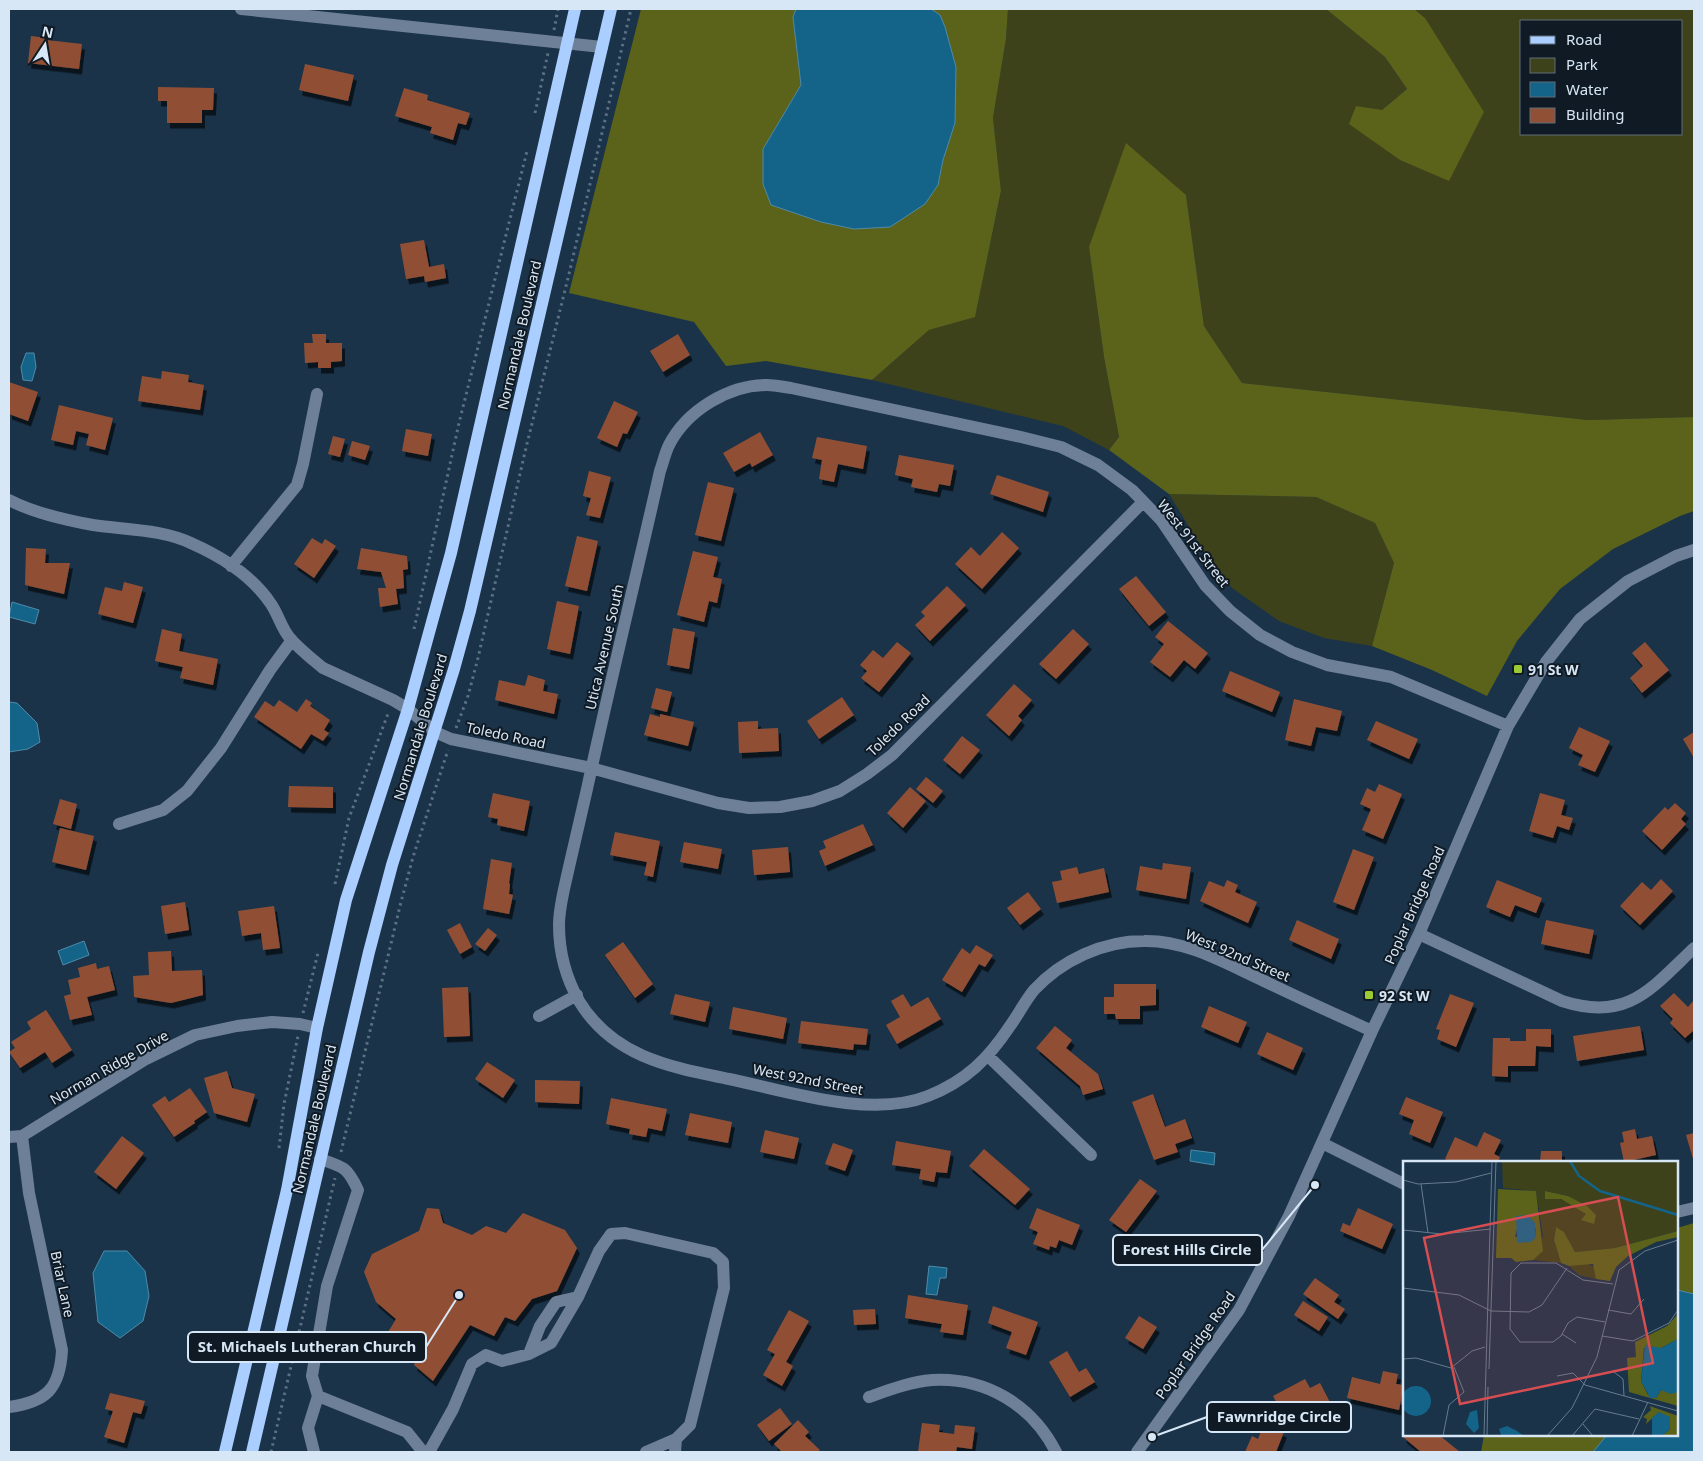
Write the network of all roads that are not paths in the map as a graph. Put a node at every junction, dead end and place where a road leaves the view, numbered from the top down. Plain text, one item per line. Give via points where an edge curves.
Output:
1 (241, 9) edge
2 (576, 9) edge
3 (611, 9) edge
4 (568, 43) junction
5 (602, 47) junction
6 (790, 388) joint
7 (317, 394) dead end
8 (9, 500) edge
9 (1143, 502) junction
10 (1694, 550) edge
11 (231, 566) junction
12 (292, 640) junction
13 (408, 709) junction
14 (1508, 726) junction
15 (435, 732) junction
16 (591, 768) junction
17 (119, 824) dead end
18 (1419, 934) junction
19 (1694, 948) edge
20 (577, 995) junction
21 (539, 1016) dead end
22 (317, 1028) junction
23 (1372, 1031) junction
24 (988, 1056) junction
25 (22, 1136) junction
26 (9, 1137) edge
27 (1322, 1143) junction
28 (1091, 1155) dead end
29 (320, 1159) junction
30 (1403, 1184) edge
31 (1694, 1208) edge
32 (1678, 1212) edge
33 (578, 1298) junction
34 (529, 1354) junction
35 (318, 1396) junction
36 (869, 1397) dead end
37 (9, 1408) edge
38 (676, 1446) edge
39 (1141, 1449) edge
40 (225, 1452) edge
41 (252, 1452) edge
42 (314, 1452) edge
43 (423, 1452) edge
44 (428, 1452) edge
45 (646, 1452) edge
46 (1056, 1452) edge

1 - 4 street
2 - 4 main road, Normandale Boulevard
3 - 5 main road, Normandale Boulevard
4 - 5 street
4 - 13 main road, Normandale Boulevard via 451,553
5 - 15 main road, Normandale Boulevard via 470,611
6 - 9 street, West 91st Street via 1061,447 1098,465
6 - 16 street, Utica Avenue South via 768,385 725,394 685,423 669,445 660,471
7 - 11 street via 297,486
8 - 11 street via 51,516 158,533 192,543
9 - 14 street, West 91st Street via 1161,520 1205,585 1230,612 1260,635 1327,665 1391,678
9 - 16 street, Toledo Road via 892,755 840,791 812,801 750,808 718,803
10 - 14 street, Poplar Bridge Road via 1628,581 1580,619 1546,662
11 - 12 street via 253,583 270,603
12 - 13 street via 323,668
12 - 17 street via 221,748 187,790 163,810
13 - 15 street, Toledo Road
13 - 22 main road, Normandale Boulevard via 346,900
14 - 18 street, Poplar Bridge Road
15 - 16 street, Toledo Road via 451,739
15 - 29 main road, Normandale Boulevard via 368,952
16 - 20 street, Utica Avenue South via 559,921 560,950
18 - 19 street via 1562,1001 1582,1007 1602,1008 1640,996
18 - 23 street, Poplar Bridge Road
20 - 21 street
20 - 24 street, West 92nd Street via 599,1026 620,1045 646,1058 837,1102 867,1106 898,1104 927,1096 954,1083
22 - 25 street, Norman Ridge Drive via 272,1022 195,1036 146,1059
22 - 40 main road, Normandale Boulevard via 287,1190
23 - 24 street, West 92nd Street via 1204,954 1174,944 1144,941 1113,944 1083,954 1056,970 1033,992
23 - 27 street, Poplar Bridge Road
24 - 28 street
25 - 26 street, Norman Ridge Drive
25 - 37 street, Briar Lane via 29,1193 62,1359 55,1383 45,1396 30,1404
27 - 30 street
27 - 39 street, Poplar Bridge Road via 1240,1310
29 - 35 street via 349,1172 358,1190 326,1286 312,1376
29 - 41 main road, Normandale Boulevard
31 - 32 street
33 - 34 street via 550,1343
33 - 34 street via 556,1302 540,1326
33 - 38 street via 598,1251 611,1234 625,1233 713,1253 723,1262 724,1288 690,1424
34 - 44 street via 502,1361 486,1355 472,1364 453,1409
35 - 42 street via 308,1428
35 - 43 street via 407,1432
36 - 46 street via 931,1380 959,1381 985,1388 1009,1399 1030,1415 1048,1436
38 - 45 street

